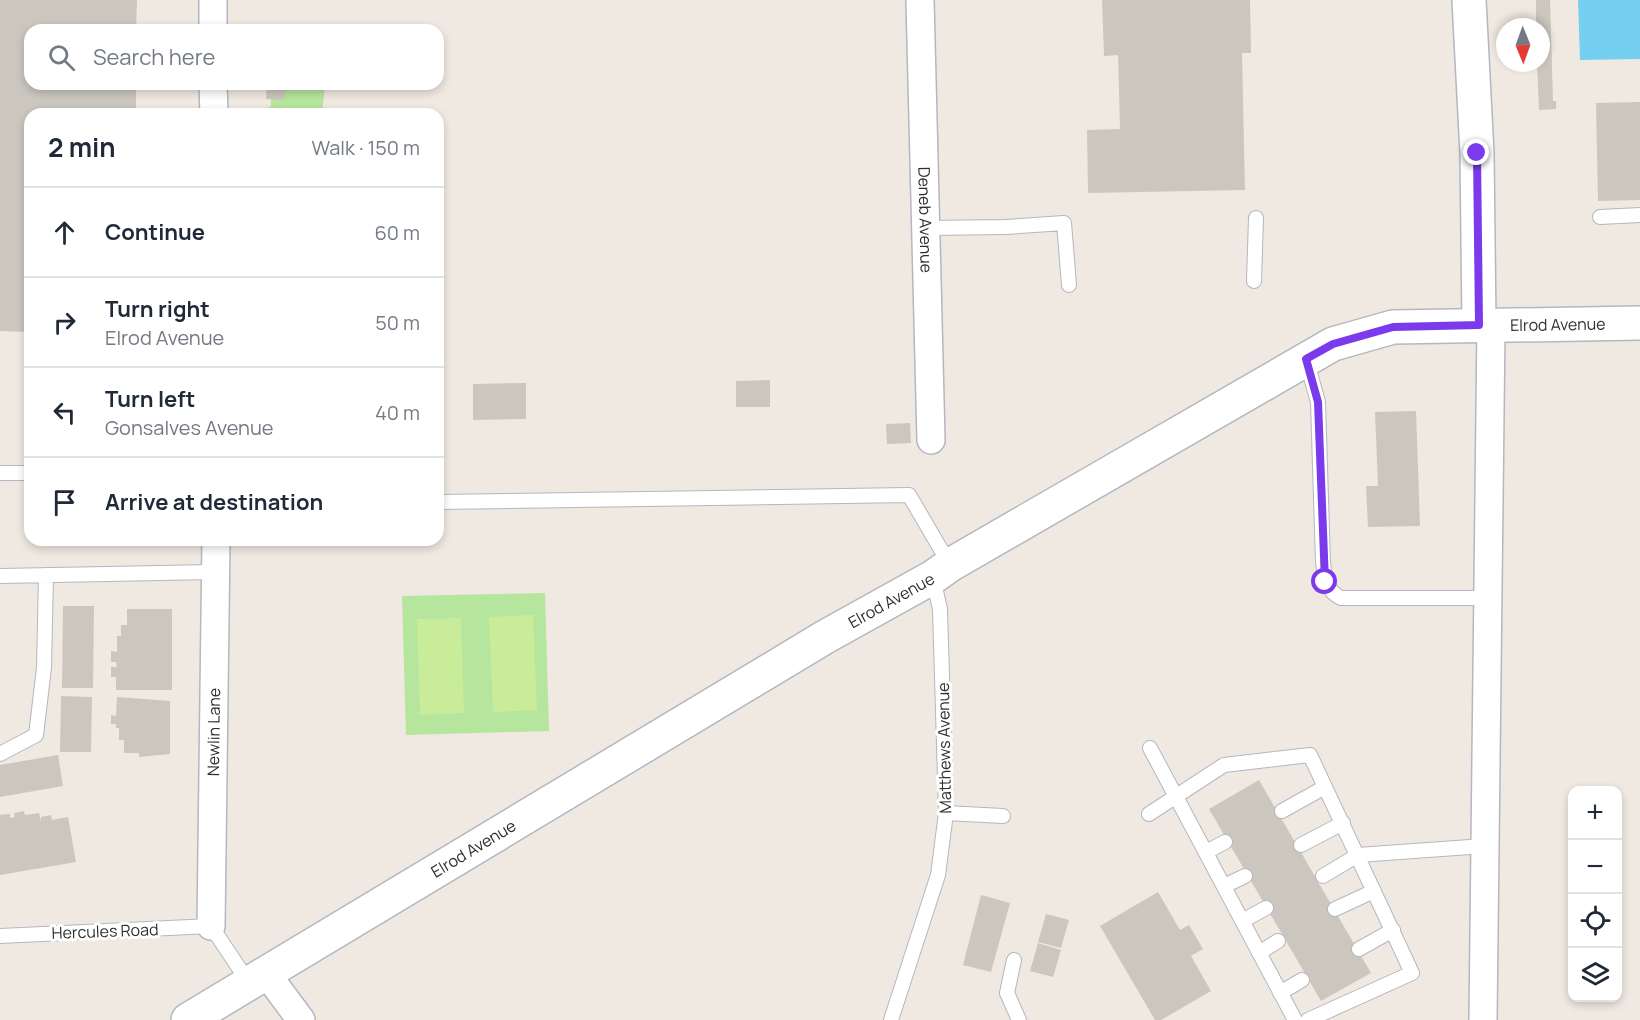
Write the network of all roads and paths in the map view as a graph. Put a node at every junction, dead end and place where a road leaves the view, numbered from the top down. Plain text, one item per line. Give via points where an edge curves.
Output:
1 (213, 0) edge
2 (921, 0) edge
3 (1469, 0) edge
4 (213, 24) edge
5 (213, 90) edge
6 (214, 108) edge
7 (1640, 216) edge
8 (1600, 217) dead end
9 (1256, 218) dead end
10 (926, 228) junction
11 (1254, 281) dead end
12 (1069, 285) dead end
13 (1640, 323) edge
14 (1485, 325) junction
15 (1306, 359) junction
16 (931, 440) dead end
17 (24, 472) edge
18 (0, 473) edge
19 (444, 502) edge
20 (216, 546) edge
21 (941, 571) junction
22 (214, 572) junction
23 (46, 575) junction
24 (0, 576) edge
25 (1489, 598) junction
26 (1150, 748) dead end
27 (0, 754) edge
28 (1325, 787) junction
29 (1177, 796) junction
30 (1282, 811) dead end
31 (946, 813) junction
32 (1149, 814) dead end
33 (1003, 816) dead end
34 (1343, 823) junction
35 (1225, 842) dead end
36 (1302, 845) dead end
37 (1484, 846) junction
38 (1206, 852) junction
39 (1358, 855) junction
40 (1245, 876) dead end
41 (1323, 876) dead end
42 (1224, 886) junction
43 (1374, 891) junction
44 (1266, 908) dead end
45 (1335, 909) dead end
46 (1242, 921) junction
47 (211, 926) junction
48 (1393, 930) junction
49 (0, 936) edge
50 (1278, 941) dead end
51 (1359, 949) dead end
52 (1259, 953) junction
53 (1014, 960) dead end
54 (257, 978) junction
55 (1302, 980) dead end
56 (1280, 993) junction
57 (188, 1020) edge
58 (301, 1020) edge
59 (891, 1020) edge
60 (1019, 1020) edge
61 (1295, 1020) edge
62 (1308, 1020) edge
63 (1482, 1020) edge

1 - 4 street
2 - 10 street, Deneb Avenue
3 - 14 street
5 - 6 street
7 - 8 lane
9 - 11 lane
10 - 12 lane via 1064,223
10 - 16 street, Deneb Avenue
13 - 14 street, Elrod Avenue
14 - 15 street, Elrod Avenue via 1393,327 1333,344
14 - 25 street
15 - 21 street, Elrod Avenue
15 - 25 lane via 1318,402 1323,562 1325,582 1332,593 1341,598
17 - 18 lane
19 - 21 lane, Matthews Avenue via 909,495
20 - 22 street, Newlin Lane
21 - 31 lane, Matthews Avenue
21 - 54 street, Elrod Avenue
22 - 23 lane
22 - 47 street, Newlin Lane
23 - 24 lane
23 - 27 lane via 44,668 36,735
25 - 37 street
26 - 29 lane
28 - 29 lane via 1310,755 1224,765
28 - 30 lane
28 - 34 lane
29 - 32 lane
29 - 38 lane
31 - 33 lane
31 - 59 lane, Matthews Avenue via 938,875
34 - 36 lane
34 - 39 lane
35 - 38 lane
37 - 39 lane
37 - 63 street
38 - 42 lane
39 - 41 lane
39 - 43 lane
40 - 42 lane
42 - 46 lane
43 - 45 lane
43 - 48 lane
44 - 46 lane
46 - 52 lane
47 - 49 lane, Hercules Road
47 - 54 lane
48 - 51 lane
48 - 62 lane via 1412,973
50 - 52 lane
52 - 56 lane
53 - 60 lane via 1007,993
54 - 57 street, Elrod Avenue
54 - 58 street
55 - 56 lane
56 - 61 lane

